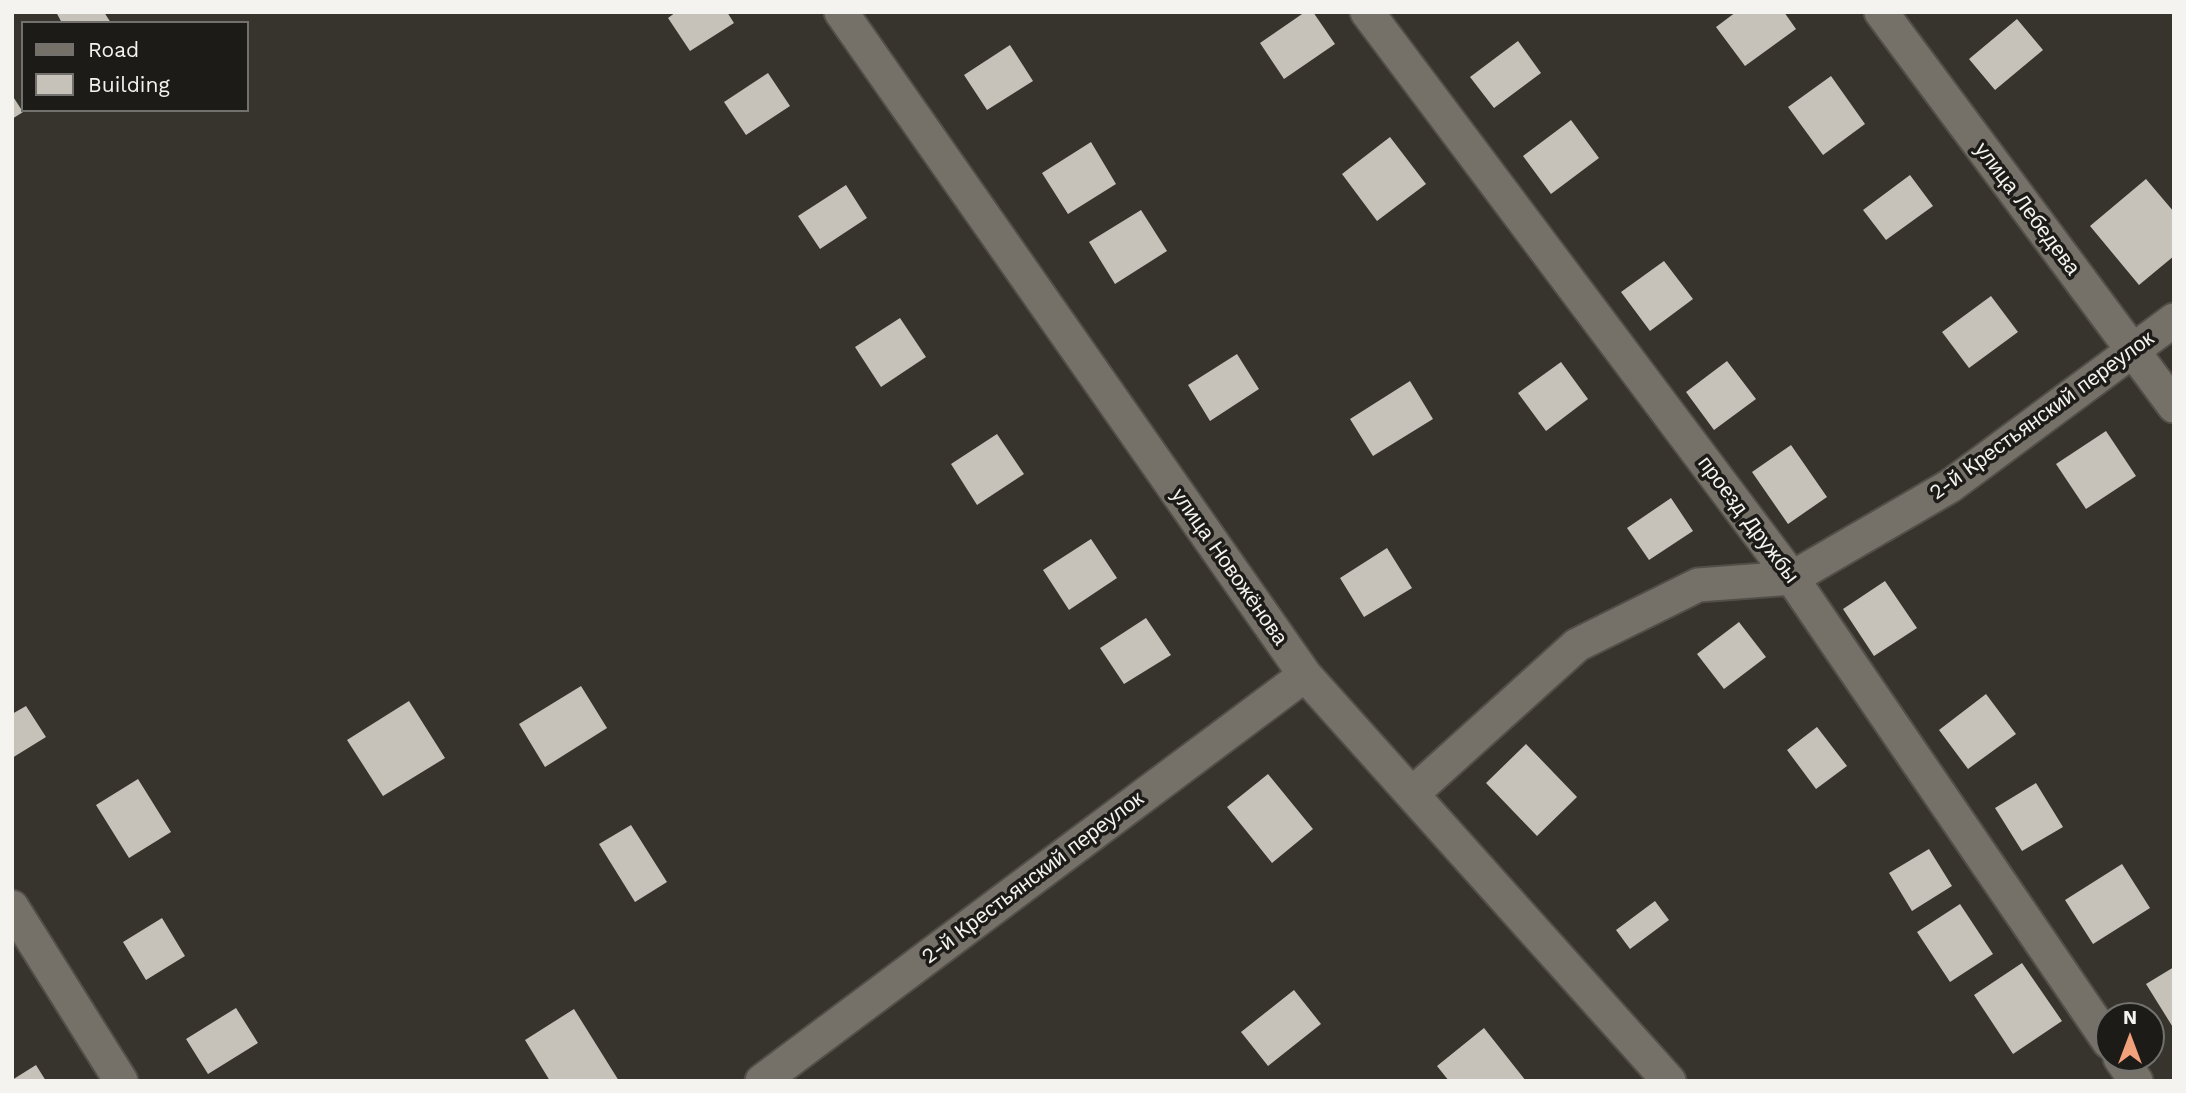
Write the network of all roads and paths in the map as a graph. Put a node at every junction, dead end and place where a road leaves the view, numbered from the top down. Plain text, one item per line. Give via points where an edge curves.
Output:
1 (841, 12) edge
2 (1367, 12) edge
3 (1881, 12) edge
4 (2174, 320) edge
5 (2132, 351) junction
6 (2174, 406) edge
7 (1792, 578) junction
8 (1305, 675) junction
9 (1412, 794) junction
10 (12, 907) edge
11 (2095, 1022) edge
12 (121, 1081) edge
13 (762, 1081) edge
14 (1669, 1081) edge

1 - 8 street, улица Новожёнова
2 - 7 street, проезд Дружбы
3 - 5 street, улица Лебедева
4 - 5 street, 2-й Крестьянский переулок
5 - 6 street, улица Лебедева
5 - 7 street, 2-й Крестьянский переулок via 1950,486
7 - 9 street, 2-й Крестьянский переулок via 1698,585 1577,645
7 - 11 street, проезд Дружбы
8 - 9 street, улица Новожёнова
8 - 13 street, 2-й Крестьянский переулок
9 - 14 street, улица Новожёнова
10 - 12 street

